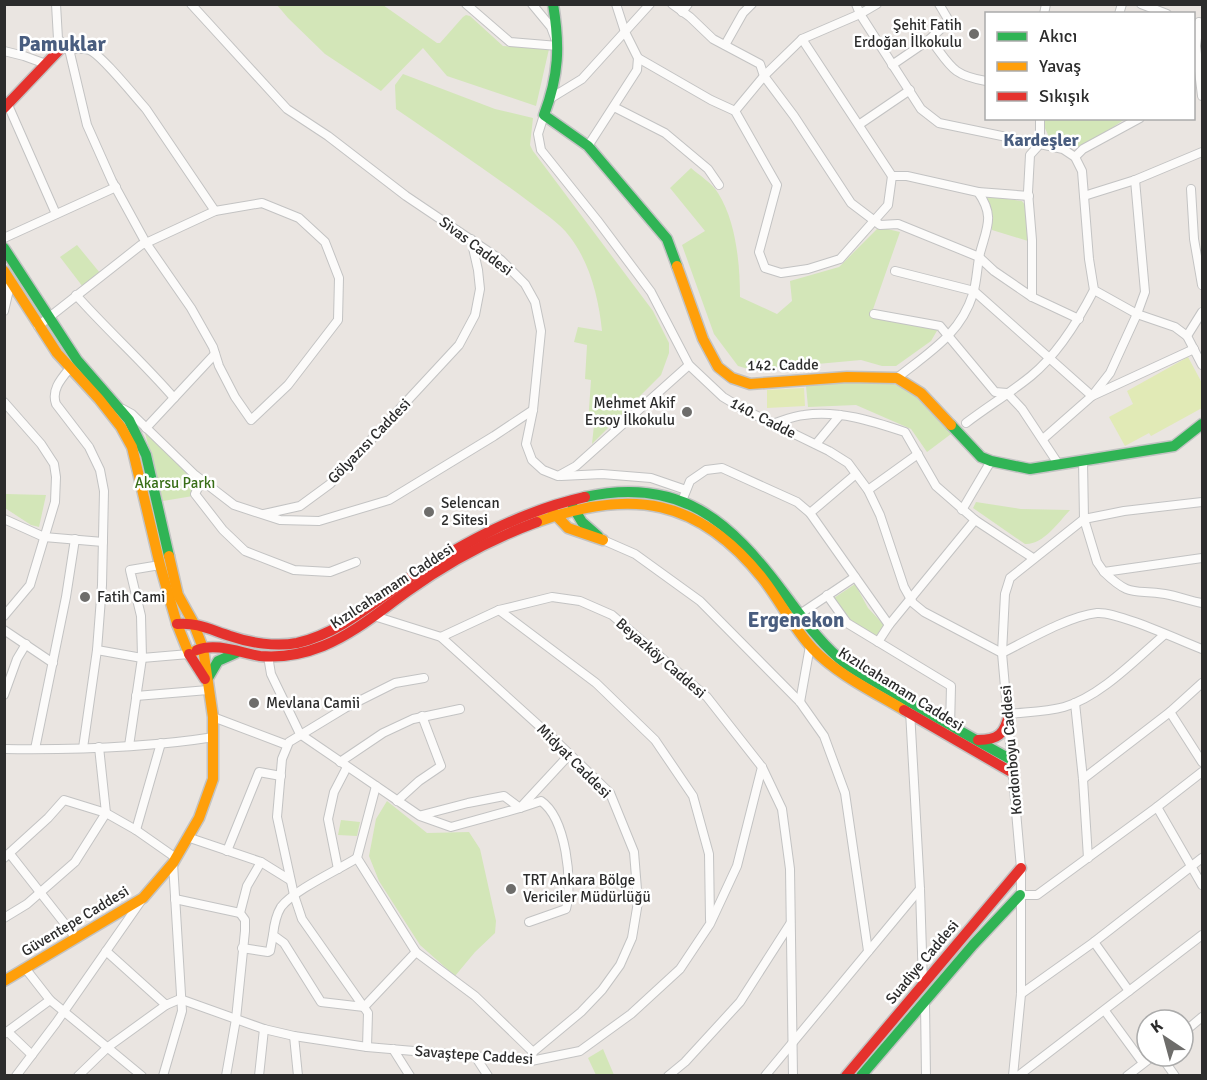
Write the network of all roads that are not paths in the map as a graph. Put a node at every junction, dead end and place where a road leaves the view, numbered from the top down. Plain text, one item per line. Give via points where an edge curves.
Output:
1 (56, 4) edge
2 (191, 4) edge
3 (466, 4) edge
4 (532, 4) edge
5 (552, 4) edge
6 (616, 4) edge
7 (650, 4) edge
8 (672, 4) edge
9 (688, 4) edge
10 (752, 4) edge
11 (856, 4) edge
12 (877, 4) edge
13 (939, 4) edge
14 (1141, 4) edge
15 (682, 12) junction
16 (1162, 12) edge
17 (860, 14) junction
18 (1198, 22) edge
19 (625, 32) junction
20 (802, 39) junction
21 (930, 39) junction
22 (725, 45) junction
23 (558, 46) junction
24 (67, 47) junction
25 (4, 51) edge
26 (639, 58) junction
27 (46, 64) junction
28 (892, 65) junction
29 (764, 76) junction
30 (985, 81) edge
31 (910, 90) junction
32 (1203, 97) edge
33 (551, 98) junction
34 (6, 106) edge
35 (614, 107) junction
36 (735, 111) junction
37 (544, 115) junction
38 (1041, 120) edge
39 (1134, 120) edge
40 (860, 124) junction
41 (1040, 144) junction
42 (588, 146) junction
43 (1203, 152) edge
44 (1075, 157) junction
45 (892, 176) junction
46 (1135, 180) junction
47 (719, 185) dead end
48 (116, 187) junction
49 (1191, 189) dead end
50 (978, 192) junction
51 (1029, 196) junction
52 (1083, 196) junction
53 (215, 211) junction
54 (56, 214) junction
55 (874, 220) junction
56 (4, 238) edge
57 (1198, 238) edge
58 (471, 240) junction
59 (146, 243) junction
60 (4, 248) edge
61 (979, 257) junction
62 (896, 271) dead end
63 (8, 276) edge
64 (1203, 285) edge
65 (1094, 290) junction
66 (974, 291) junction
67 (76, 296) junction
68 (1032, 297) junction
69 (4, 311) edge
70 (1203, 312) edge
71 (874, 314) dead end
72 (1137, 314) junction
73 (48, 318) junction
74 (1079, 319) junction
75 (38, 326) junction
76 (949, 336) junction
77 (1187, 336) junction
78 (1194, 349) junction
79 (215, 354) junction
80 (1048, 359) junction
81 (689, 365) junction
82 (1203, 365) edge
83 (70, 368) junction
84 (897, 378) junction
85 (1007, 393) junction
86 (1092, 396) junction
87 (174, 398) junction
88 (4, 402) edge
89 (119, 406) junction
90 (533, 410) junction
91 (840, 415) junction
92 (966, 423) dead end
93 (772, 424) junction
94 (1203, 424) edge
95 (146, 428) junction
96 (1043, 438) junction
97 (816, 444) junction
98 (918, 454) junction
99 (991, 461) junction
100 (1083, 461) junction
101 (1059, 465) junction
102 (856, 474) junction
103 (558, 476) junction
104 (202, 480) junction
105 (686, 490) junction
106 (868, 490) junction
107 (570, 500) junction
108 (682, 501) junction
109 (1203, 502) edge
110 (550, 505) junction
111 (604, 505) junction
112 (962, 510) junction
113 (575, 511) junction
114 (810, 513) junction
115 (263, 514) junction
116 (555, 517) junction
117 (4, 519) edge
118 (1084, 519) junction
119 (975, 520) junction
120 (527, 526) junction
121 (567, 528) junction
122 (590, 531) junction
123 (44, 537) junction
124 (75, 539) junction
125 (603, 540) junction
126 (103, 542) junction
127 (1033, 558) junction
128 (1203, 558) edge
129 (356, 562) dead end
130 (160, 565) junction
131 (1104, 572) junction
132 (855, 577) junction
133 (827, 596) junction
134 (910, 599) junction
135 (1203, 603) edge
136 (380, 605) junction
137 (499, 610) junction
138 (800, 614) junction
139 (4, 616) edge
140 (374, 616) junction
141 (193, 622) junction
142 (177, 624) junction
143 (889, 625) junction
144 (813, 631) junction
145 (5, 632) edge
146 (1164, 634) junction
147 (441, 637) junction
148 (878, 642) junction
149 (26, 644) junction
150 (810, 646) junction
151 (203, 648) junction
152 (1203, 649) edge
153 (97, 650) junction
154 (1002, 652) junction
155 (238, 653) junction
156 (189, 654) junction
157 (268, 656) junction
158 (142, 658) junction
159 (53, 663) junction
160 (424, 678) dead end
161 (1203, 683) edge
162 (208, 686) junction
163 (4, 695) edge
164 (136, 696) junction
165 (909, 701) junction
166 (800, 702) junction
167 (1075, 703) junction
168 (460, 709) dead end
169 (1170, 712) junction
170 (1008, 714) junction
171 (910, 715) junction
172 (423, 716) junction
173 (213, 717) junction
174 (950, 726) junction
175 (300, 734) junction
176 (214, 737) junction
177 (950, 738) junction
178 (975, 740) junction
179 (161, 743) junction
180 (287, 745) junction
181 (129, 746) junction
182 (99, 747) junction
183 (83, 748) junction
184 (4, 749) edge
185 (35, 749) junction
186 (570, 754) junction
187 (1012, 760) junction
188 (1203, 762) edge
189 (343, 765) junction
190 (762, 767) junction
191 (1013, 772) junction
192 (1203, 772) edge
193 (281, 776) junction
194 (1083, 779) junction
195 (376, 786) junction
196 (397, 801) junction
197 (1157, 807) junction
198 (520, 808) junction
199 (106, 813) junction
200 (420, 816) junction
201 (136, 830) junction
202 (187, 837) junction
203 (226, 851) junction
204 (7, 856) edge
205 (357, 858) junction
206 (1088, 858) junction
207 (1203, 858) edge
208 (174, 861) junction
209 (261, 862) junction
210 (1192, 866) junction
211 (1021, 868) junction
212 (339, 869) junction
213 (290, 880) junction
214 (1203, 885) edge
215 (920, 889) junction
216 (40, 892) junction
217 (294, 895) junction
218 (1020, 895) junction
219 (143, 898) junction
220 (175, 899) junction
221 (240, 913) junction
222 (4, 918) edge
223 (529, 922) dead end
224 (710, 924) junction
225 (790, 924) junction
226 (273, 935) junction
227 (1203, 935) edge
228 (76, 938) junction
229 (1094, 942) junction
230 (242, 948) junction
231 (106, 951) junction
232 (868, 951) junction
233 (416, 952) junction
234 (25, 968) junction
235 (4, 981) edge
236 (923, 982) junction
237 (1130, 991) junction
238 (1021, 994) junction
239 (180, 999) junction
240 (50, 1000) junction
241 (925, 1003) junction
242 (166, 1005) junction
243 (364, 1007) junction
244 (65, 1011) junction
245 (1105, 1011) junction
246 (236, 1019) junction
247 (264, 1029) junction
248 (6, 1033) edge
249 (294, 1036) junction
250 (792, 1045) junction
251 (108, 1047) junction
252 (367, 1047) junction
253 (393, 1049) junction
254 (1135, 1052) edge
255 (32, 1055) junction
256 (475, 1056) junction
257 (532, 1056) junction
258 (16, 1076) edge
259 (78, 1076) edge
260 (142, 1076) edge
261 (163, 1076) edge
262 (225, 1076) edge
263 (259, 1076) edge
264 (298, 1076) edge
265 (410, 1076) edge
266 (488, 1076) edge
267 (668, 1076) edge
268 (765, 1076) edge
269 (793, 1076) edge
270 (846, 1076) edge
271 (861, 1076) edge
272 (926, 1076) edge
273 (1013, 1076) edge
274 (1018, 1076) edge

1 - 24 street via 58,39
2 - 58 street, Sivas Caddesi via 287,109
3 - 23 street via 510,42
4 - 23 street via 550,27
5 - 23 main road
6 - 19 street
7 - 19 street
8 - 15 street
9 - 15 street
10 - 22 street
11 - 17 street
12 - 17 street
13 - 21 street via 949,21
14 - 16 street
15 - 22 street via 712,39
17 - 20 street
17 - 28 street
18 - 32 street via 1196,46
19 - 26 street
19 - 33 street via 582,79
20 - 29 street
20 - 40 street
21 - 28 street
21 - 30 street via 955,71
22 - 29 street via 760,64
23 - 33 main road
24 - 27 main road
24 - 48 street via 87,124
24 - 53 street via 90,50 134,95
25 - 27 street
26 - 35 street via 637,70
26 - 36 street
27 - 34 main road
28 - 31 street
29 - 36 street
29 - 55 street via 851,203
31 - 40 street
31 - 41 street via 921,109 939,123
33 - 37 main road
34 - 54 street
35 - 42 street
35 - 47 street via 665,133 708,169
36 - 55 street via 777,185 759,252 765,268 781,273 840,259
37 - 42 main road, 142. Cadde
37 - 81 street, 140. Cadde via 538,135 541,150 651,292
38 - 41 street
39 - 44 street
40 - 45 street
41 - 44 street via 1063,149
41 - 51 street via 1030,155
42 - 84 main road, 142. Cadde via 667,239 703,339 718,367 732,378 750,384 847,377
43 - 46 street
44 - 52 street via 1082,171
45 - 50 street
45 - 55 street via 888,205
46 - 52 street
46 - 72 street via 1145,292
48 - 54 street
48 - 59 street
49 - 57 street
50 - 51 street
50 - 61 street via 989,217
51 - 68 street
52 - 65 street
53 - 59 street
53 - 79 street via 262,203 298,218 325,242 339,278 338,320 288,385 251,420 235,397
54 - 56 street
55 - 61 street via 880,225 898,224
57 - 64 street
58 - 90 street, Sivas Caddesi via 501,260 525,284 535,302 542,331
58 - 115 street, Gölyazısı Caddesi via 480,288 475,315 459,345 330,484 300,506
59 - 67 street
59 - 79 street via 191,308
60 - 73 main road
61 - 66 street
61 - 68 street
62 - 66 street
63 - 69 street
63 - 75 main road
65 - 72 street
65 - 74 street
66 - 76 street via 964,317
66 - 80 street
67 - 73 street
67 - 87 street
68 - 74 street
70 - 77 street
71 - 76 street via 940,326
72 - 77 street via 1175,327
72 - 86 street via 1110,373
73 - 75 street
73 - 89 main road via 77,360
74 - 80 street
75 - 83 main road
76 - 84 street
76 - 85 street via 995,392
77 - 78 street
78 - 82 street
78 - 86 street
79 - 87 street
80 - 85 street
80 - 86 street
81 - 93 street, 140. Cadde via 723,397
81 - 103 street via 576,466
83 - 126 street via 53,397 89,447 100,470 104,491
83 - 130 main road via 132,447
84 - 99 main road via 921,393 974,451
85 - 92 street
85 - 96 street
86 - 96 street
87 - 95 street
88 - 123 street via 54,464 55,502
89 - 95 street, Gölyazısı Caddesi
89 - 141 main road via 146,455 178,595
90 - 103 street, Sivas Caddesi via 526,444 532,460
90 - 115 street via 389,500 319,521 280,520
91 - 93 street via 804,415
91 - 97 street
91 - 98 street via 858,416 905,432
93 - 97 street, 140. Cadde
94 - 100 main road via 1174,446
95 - 104 street, Gölyazısı Caddesi
96 - 101 street
97 - 102 street, 140. Cadde via 848,463
98 - 106 street
98 - 112 street via 936,486
99 - 101 main road via 1030,469
99 - 112 street
100 - 101 main road
100 - 118 street
102 - 106 street, 140. Cadde
102 - 114 street
103 - 105 street via 651,478
104 - 115 street, Gölyazısı Caddesi via 234,505
104 - 129 street via 195,494 245,551 294,570 330,572
105 - 108 street
105 - 114 street via 706,470 722,468 797,502
106 - 134 street, 140. Cadde
107 - 108 main road, Kızılcahamam Caddesi via 628,491
107 - 110 main road, Kızılcahamam Caddesi
107 - 113 main road
108 - 138 main road, Kızılcahamam Caddesi via 716,518 740,539 765,565
109 - 118 street
110 - 116 main road
110 - 136 main road, Kızılcahamam Caddesi via 493,530 417,574
111 - 113 main road, Kızılcahamam Caddesi
111 - 122 main road via 590,518
111 - 150 main road, Kızılcahamam Caddesi via 645,503 701,521 736,549 764,579
112 - 119 street
113 - 116 main road, Kızılcahamam Caddesi
113 - 122 main road
114 - 132 street
116 - 120 main road, Kızılcahamam Caddesi
116 - 121 main road
117 - 123 street
118 - 127 street, Kordonboyu Caddesi
118 - 131 street
119 - 127 street
119 - 134 street
120 - 121 main road
120 - 136 main road, Kızılcahamam Caddesi
121 - 125 main road
122 - 125 main road
123 - 124 street
123 - 139 street via 30,585
124 - 126 street
124 - 159 street
125 - 166 street via 635,554 700,601
126 - 153 street
127 - 154 street, Kordonboyu Caddesi via 1010,578 1005,594
128 - 131 street
130 - 142 main road
130 - 158 street via 130,570 141,616
131 - 135 street via 1125,590
132 - 133 street
132 - 143 street
133 - 138 street
133 - 148 street via 847,623
134 - 143 street
134 - 154 street via 924,612
136 - 140 main road, Kızılcahamam Caddesi
136 - 141 main road, Kızılcahamam Caddesi via 328,633 295,643 237,639
137 - 147 street, Beyazköy Caddesi
137 - 190 street, Beyazköy Caddesi via 552,597 580,601 612,615 707,697
137 - 224 street via 596,683 653,736 693,796 709,854
138 - 144 main road, Kızılcahamam Caddesi
140 - 147 street, Midyat Caddesi
140 - 157 main road, Kızılcahamam Caddesi via 330,643
141 - 142 main road
141 - 151 main road, Güventepe Caddesi
142 - 156 main road
143 - 148 street
144 - 150 main road
144 - 165 main road, Kızılcahamam Caddesi via 846,664
145 - 149 street
146 - 152 street
146 - 154 street via 1099,613 1080,616
146 - 167 street via 1101,688
147 - 186 street, Midyat Caddesi
148 - 174 street via 951,686
149 - 159 street
149 - 163 street
150 - 166 street
150 - 171 main road, Kızılcahamam Caddesi via 834,667
151 - 155 main road, Kızılcahamam Caddesi
151 - 156 main road
151 - 162 main road, Güventepe Caddesi
153 - 158 street
153 - 183 street
154 - 170 street, Kordonboyu Caddesi
155 - 157 main road, Kızılcahamam Caddesi
155 - 162 main road via 218,660
156 - 158 street
156 - 162 main road
157 - 175 street via 271,674
158 - 164 street
159 - 185 street
160 - 175 street via 395,683
161 - 169 street
162 - 164 street
162 - 173 main road, Güventepe Caddesi
164 - 181 street
165 - 171 street
165 - 174 main road, Kızılcahamam Caddesi
166 - 232 street via 824,736 845,793
167 - 170 street
167 - 194 street
168 - 172 street
169 - 188 street
169 - 194 street
170 - 178 main road via 1006,731 999,737
170 - 187 street, Kordonboyu Caddesi
171 - 177 main road, Kızılcahamam Caddesi
171 - 215 street
172 - 189 street via 383,733
172 - 196 street via 441,766
173 - 176 main road, Güventepe Caddesi
173 - 180 street
174 - 177 street
174 - 178 main road, Kızılcahamam Caddesi
175 - 180 street
175 - 189 street
176 - 179 street
176 - 202 main road, Güventepe Caddesi via 213,779 199,818
177 - 191 main road, Kızılcahamam Caddesi
178 - 187 main road, Kızılcahamam Caddesi
179 - 181 street
179 - 201 street
180 - 193 street
181 - 182 street
182 - 183 street
182 - 199 street
183 - 185 street
184 - 185 street
186 - 198 street
186 - 257 street, Midyat Caddesi via 610,793 634,852 638,902 632,938 620,965 581,1012
187 - 191 street, Kordonboyu Caddesi
189 - 195 street
189 - 212 street via 328,819
190 - 224 street, Savaştepe Caddesi via 737,866
190 - 225 street, Beyazköy Caddesi via 782,808 790,868
191 - 211 street, Kordonboyu Caddesi
192 - 197 street
193 - 203 street via 259,772
193 - 213 street via 277,817
194 - 206 street
195 - 196 street
195 - 205 street
196 - 200 street
197 - 206 street
197 - 210 street
198 - 200 street via 452,827
198 - 200 street via 504,796
198 - 223 street via 541,801 548,806 569,869 566,909
199 - 201 street
199 - 204 street via 64,800
199 - 216 street via 75,862
201 - 208 street
202 - 203 street
202 - 208 main road, Güventepe Caddesi
203 - 209 street
204 - 216 street
205 - 212 street
205 - 233 street
206 - 218 street via 1037,895
207 - 210 street
208 - 219 main road, Güventepe Caddesi
208 - 220 street
209 - 213 street
209 - 221 street via 247,886
210 - 214 street
210 - 229 street
211 - 218 street, Kordonboyu Caddesi
211 - 236 main road, Suadiye Caddesi
212 - 217 street
213 - 217 street
215 - 232 street
215 - 236 street
216 - 222 street
216 - 228 street
217 - 226 street via 281,908
217 - 243 street via 302,919
218 - 238 street, Kordonboyu Caddesi
218 - 241 main road, Suadiye Caddesi
219 - 228 main road, Güventepe Caddesi
219 - 231 street
220 - 221 street
220 - 239 street
221 - 230 street via 245,920
224 - 257 street, Savaştepe Caddesi via 680,969 631,1014 580,1051
225 - 250 street, Beyazköy Caddesi
225 - 267 street via 740,1002
226 - 230 street via 268,952
226 - 243 street via 284,943 321,1002
227 - 237 street
228 - 234 main road, Güventepe Caddesi
229 - 237 street
229 - 238 street
230 - 246 street
231 - 242 street
231 - 244 street
232 - 250 street
233 - 243 street
233 - 257 street via 476,996
234 - 235 main road, Güventepe Caddesi
234 - 240 street
236 - 241 street
236 - 270 main road, Suadiye Caddesi
237 - 245 street
238 - 273 street, Kordonboyu Caddesi
239 - 242 street
239 - 246 street, Savaştepe Caddesi
239 - 261 street via 182,1011
240 - 244 street
240 - 248 street
241 - 271 main road, Suadiye Caddesi
241 - 272 street
242 - 251 street
243 - 252 street via 368,1012
244 - 251 street
244 - 255 street
245 - 254 street
245 - 274 street
246 - 247 street, Savaştepe Caddesi
246 - 262 street
247 - 249 street, Savaştepe Caddesi
247 - 263 street
248 - 255 street
249 - 252 street, Savaştepe Caddesi
249 - 264 street
250 - 268 street
250 - 269 street, Beyazköy Caddesi
251 - 259 street
251 - 260 street
252 - 253 street, Savaştepe Caddesi
253 - 256 street, Savaştepe Caddesi
253 - 265 street
255 - 258 street
256 - 257 street, Savaştepe Caddesi
256 - 266 street

